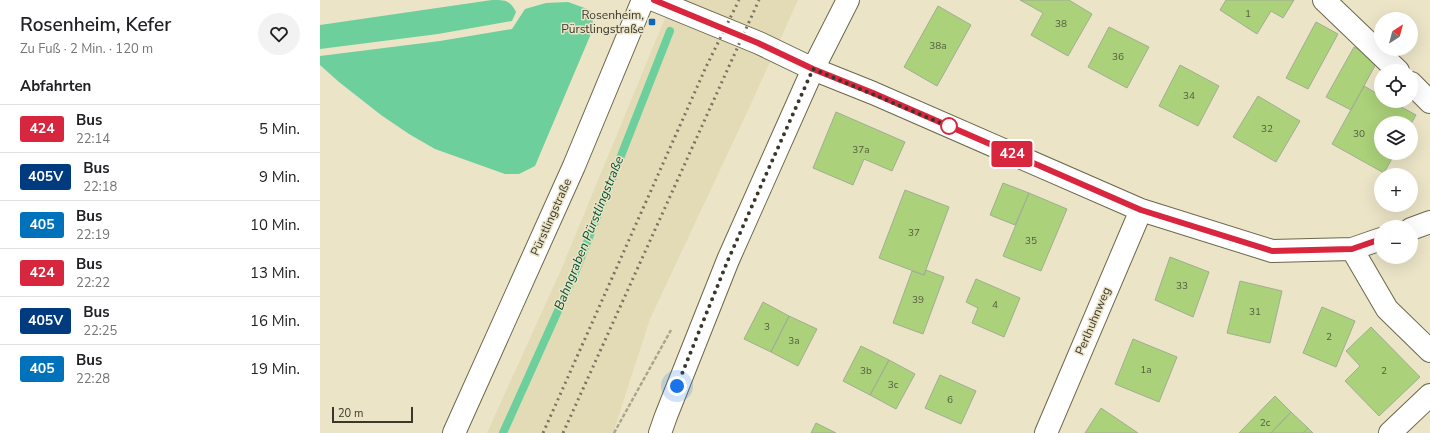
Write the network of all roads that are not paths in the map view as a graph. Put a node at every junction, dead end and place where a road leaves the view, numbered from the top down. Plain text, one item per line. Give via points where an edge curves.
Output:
1 (643, 0) edge
2 (654, 0) edge
3 (848, 0) edge
4 (1324, 0) edge
5 (1391, 64) edge
6 (813, 69) junction
7 (1418, 90) edge
8 (1430, 102) edge
9 (1141, 210) junction
10 (1430, 222) edge
11 (1418, 226) edge
12 (1374, 241) edge
13 (1352, 249) junction
14 (1430, 351) edge
15 (1430, 395) edge
16 (454, 433) edge
17 (660, 433) edge
18 (1046, 433) edge
19 (1390, 433) edge

1 - 16 street, Pürstlingstraße via 574,166
2 - 6 street
3 - 6 street
4 - 5 street
6 - 9 street
6 - 17 street via 728,260
7 - 8 street
9 - 13 street via 1272,251
9 - 18 street, Perlhuhnweg
10 - 11 street
12 - 13 street
13 - 14 street via 1387,309
15 - 19 street

